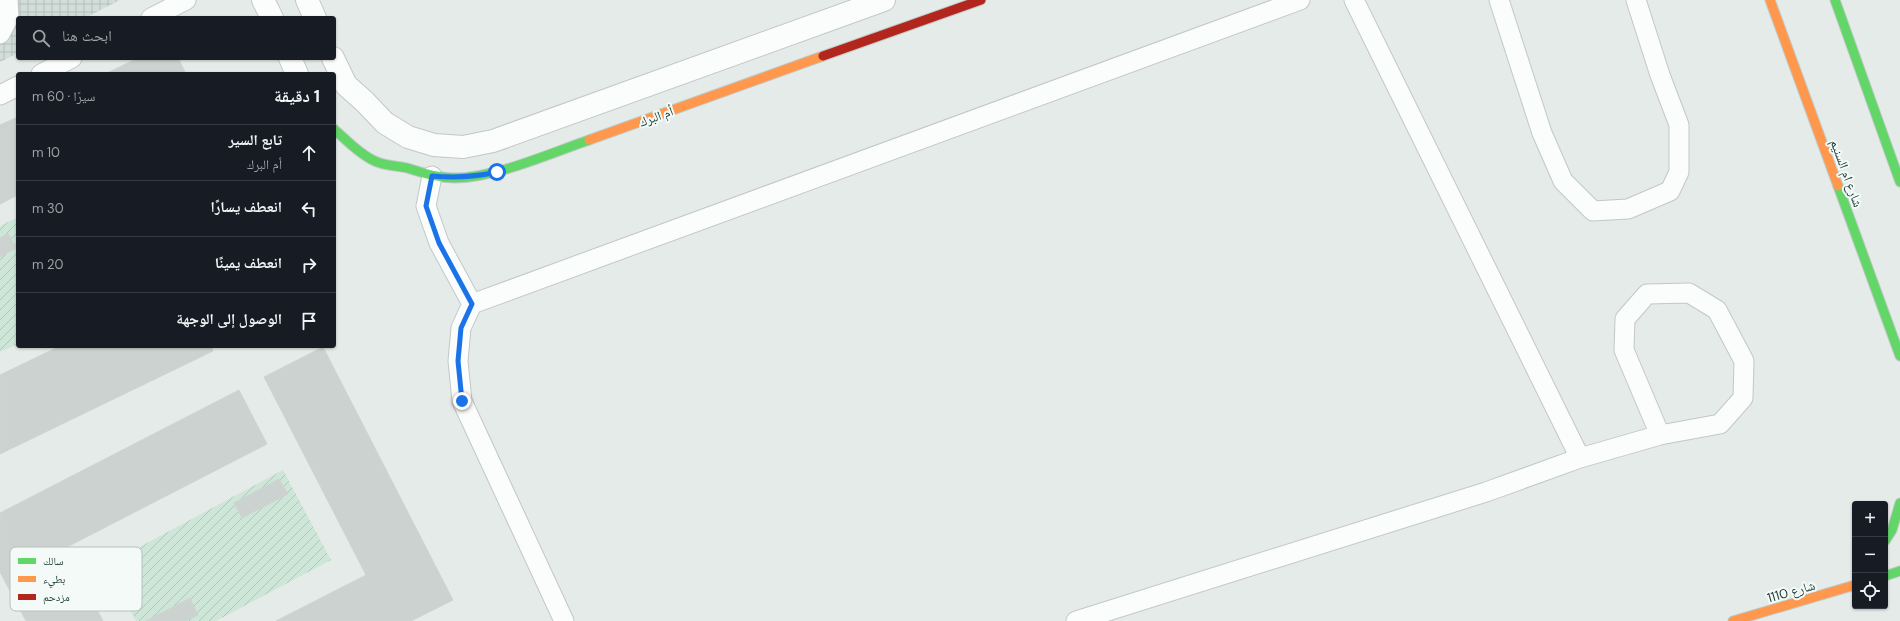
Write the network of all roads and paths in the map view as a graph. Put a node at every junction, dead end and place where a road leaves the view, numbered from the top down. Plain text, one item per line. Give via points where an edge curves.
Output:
1 (8, 0) edge
2 (186, 0) edge
3 (263, 0) edge
4 (307, 0) edge
5 (884, 0) edge
6 (982, 0) edge
7 (1300, 0) edge
8 (1354, 0) edge
9 (1499, 0) edge
10 (1636, 0) edge
11 (1770, 0) edge
12 (1835, 0) edge
13 (155, 16) edge
14 (271, 16) edge
15 (314, 16) edge
16 (0, 34) edge
17 (68, 60) edge
18 (291, 60) edge
19 (334, 60) edge
20 (45, 72) edge
21 (296, 72) edge
22 (16, 87) edge
23 (0, 95) edge
24 (336, 131) edge
25 (432, 176) junction
26 (1900, 182) edge
27 (472, 304) junction
28 (1900, 356) edge
29 (1660, 436) junction
30 (1580, 458) junction
31 (1900, 503) edge
32 (1888, 537) edge
33 (1900, 571) edge
34 (1888, 575) edge
35 (1844, 580) dead end
36 (1852, 586) edge
37 (1827, 593) junction
38 (564, 621) edge
39 (1076, 621) edge
40 (1733, 621) edge

1 - 16 lane via 8,17
2 - 13 lane
3 - 14 street
4 - 15 street
5 - 19 street via 493,141 463,147 434,145 415,139 385,123 346,85
6 - 25 street, أم البرك via 524,163 477,176
7 - 27 lane
8 - 30 lane
9 - 10 lane via 1542,133 1563,181 1593,211 1628,208 1670,191 1679,172 1679,125
11 - 28 street, شارع ام السنيم
12 - 26 street
17 - 20 lane
18 - 21 street
22 - 23 lane
24 - 25 street, أم البرك via 354,147 379,163
25 - 27 lane via 426,206 439,243
27 - 38 lane via 461,328 458,361 462,401
29 - 29 lane via 1720,424 1743,398 1744,361 1717,310 1689,292 1647,294 1625,319 1624,350
29 - 30 lane
30 - 39 lane via 1486,492
31 - 32 street
33 - 34 street
35 - 37 street
36 - 37 street, شارع 1110
37 - 40 street, شارع 1110

